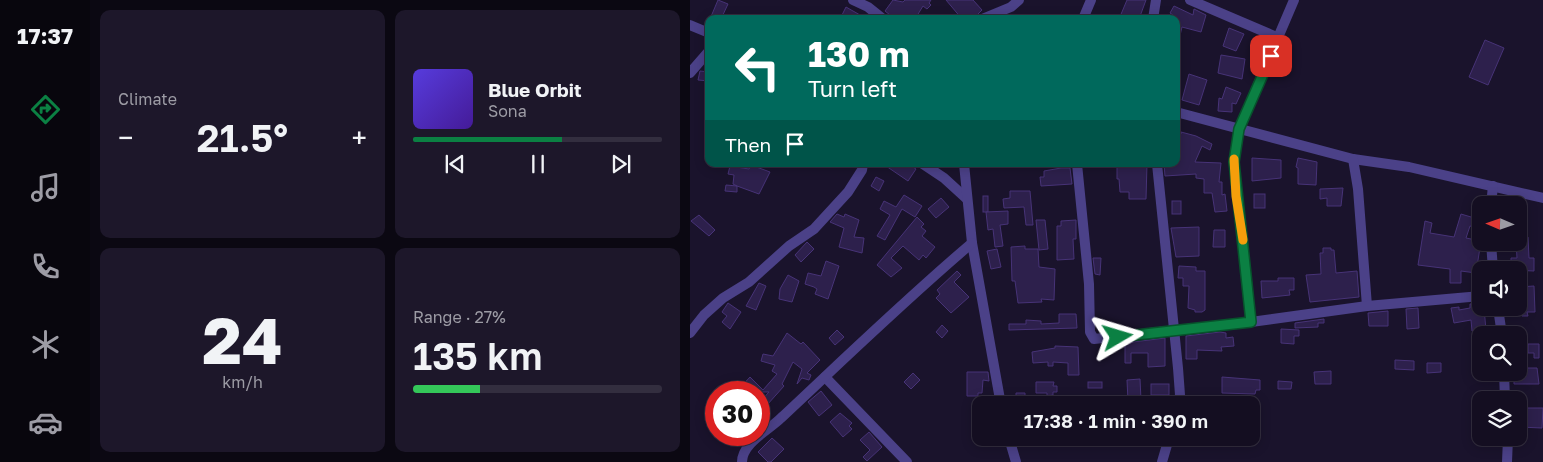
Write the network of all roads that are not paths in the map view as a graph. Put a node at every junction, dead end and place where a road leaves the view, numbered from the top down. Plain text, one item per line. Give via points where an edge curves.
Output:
1 (854, 0) edge
2 (1019, 0) edge
3 (1091, 0) edge
4 (1156, 0) edge
5 (1294, 0) edge
6 (1195, 1) edge
7 (870, 4) edge
8 (880, 15) edge
9 (992, 15) edge
10 (1085, 15) edge
11 (1154, 15) edge
12 (690, 25) edge
13 (705, 31) edge
14 (1279, 38) junction
15 (705, 55) edge
16 (690, 73) edge
17 (1180, 113) edge
18 (1239, 129) junction
19 (1354, 158) junction
20 (861, 167) edge
21 (928, 167) edge
22 (964, 167) edge
23 (1077, 167) edge
24 (1157, 167) edge
25 (1493, 186) junction
26 (1492, 196) edge
27 (1543, 198) edge
28 (967, 199) junction
29 (972, 242) junction
30 (1472, 297) edge
31 (1367, 306) junction
32 (1251, 322) junction
33 (1174, 330) junction
34 (690, 333) edge
35 (825, 377) junction
36 (1000, 396) edge
37 (1180, 396) edge
38 (1011, 446) edge
39 (1166, 446) edge
40 (1508, 446) edge
41 (742, 462) edge
42 (907, 462) edge
43 (1016, 462) edge
44 (1162, 462) edge
45 (1507, 462) edge

1 - 7 street
2 - 9 street
3 - 10 street
4 - 11 street
5 - 14 street
6 - 14 street
7 - 8 street
12 - 13 street
14 - 18 street
15 - 16 street
17 - 18 street
18 - 19 street
18 - 32 street via 1234,162
19 - 25 street
19 - 31 street
20 - 34 street via 848,192 814,229 789,246 749,282 723,298
21 - 28 street
22 - 28 street
23 - 33 street via 1091,337 1098,340
24 - 33 street
25 - 26 street
25 - 27 street
28 - 29 street
29 - 35 street via 893,311
29 - 36 street
30 - 31 street
31 - 32 street
32 - 33 street
33 - 37 street
35 - 41 street via 769,430 750,443
35 - 42 street
38 - 43 street
39 - 44 street
40 - 45 street

